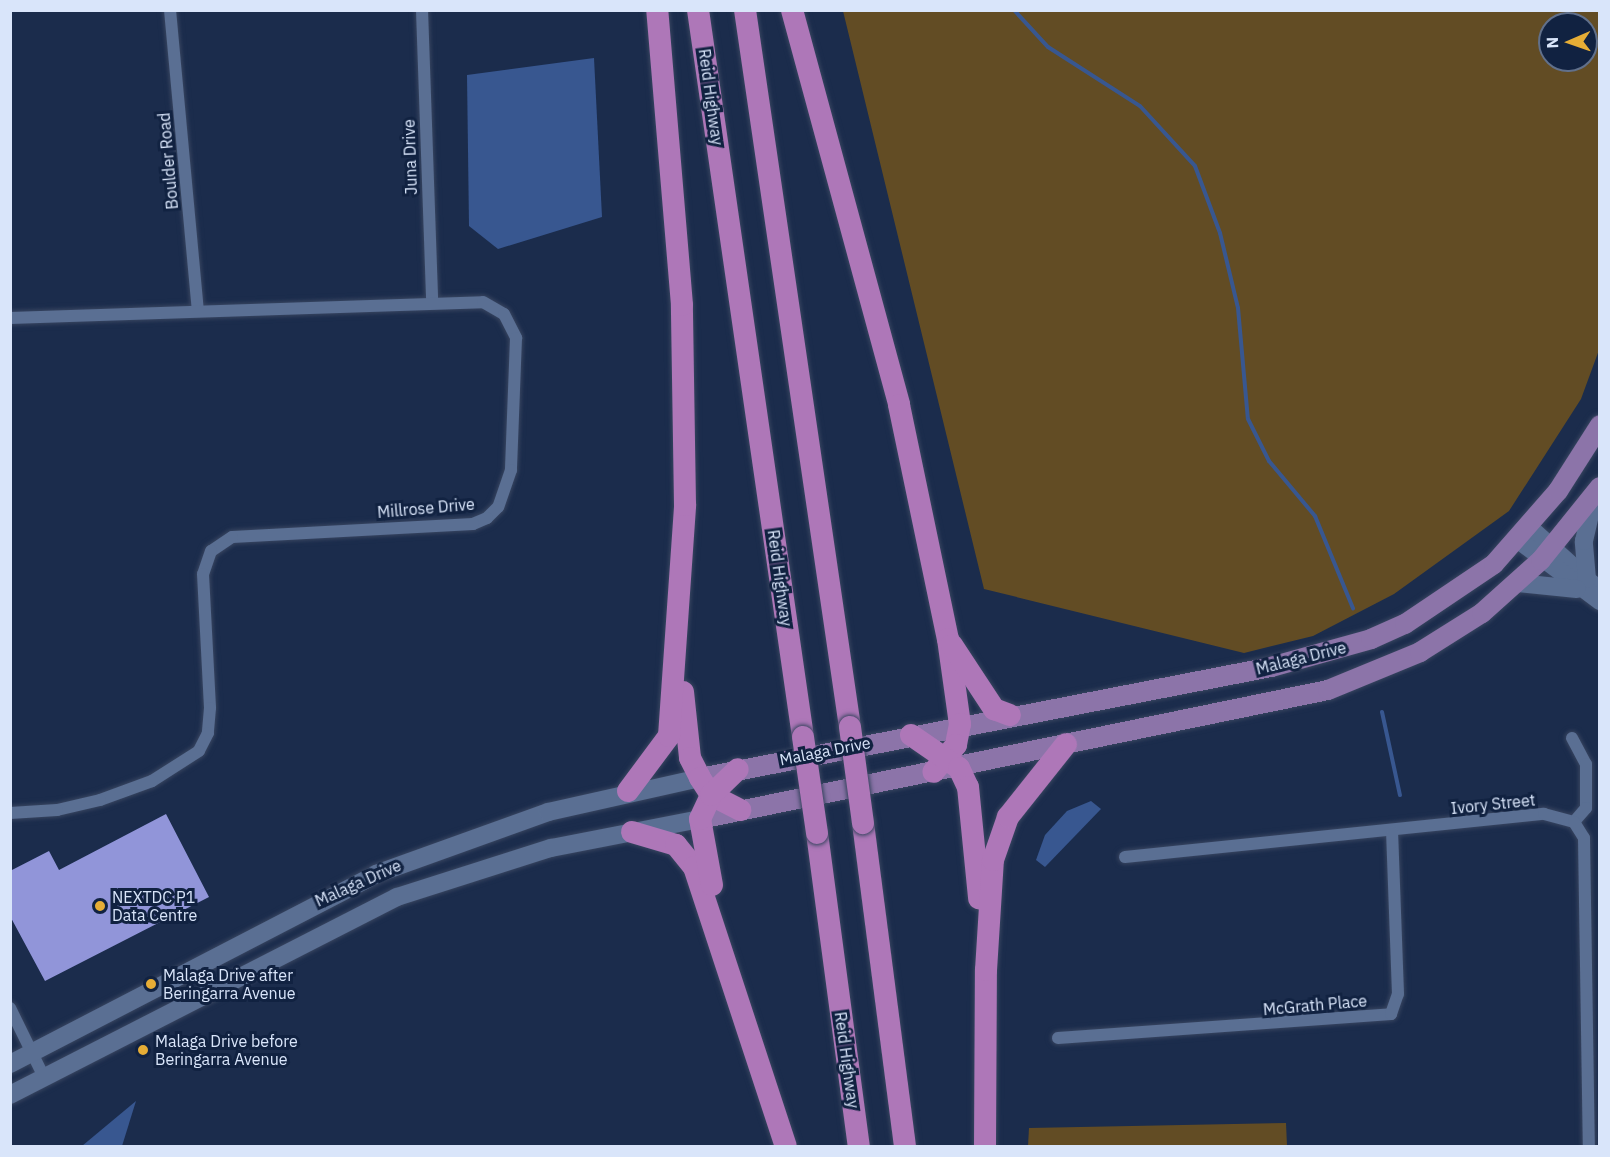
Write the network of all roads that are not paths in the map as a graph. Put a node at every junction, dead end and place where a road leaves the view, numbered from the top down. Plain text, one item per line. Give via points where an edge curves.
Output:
1 (170, 10) edge
2 (422, 10) edge
3 (657, 10) edge
4 (698, 10) edge
5 (745, 10) edge
6 (792, 10) edge
7 (432, 302) junction
8 (198, 309) junction
9 (10, 318) edge
10 (1599, 425) edge
11 (1597, 490) edge
12 (1523, 533) junction
13 (1547, 554) junction
14 (1518, 583) junction
15 (1590, 592) edge
16 (948, 639) junction
17 (678, 640) junction
18 (1011, 715) junction
19 (960, 724) junction
20 (911, 735) junction
21 (1572, 738) dead end
22 (1066, 744) junction
23 (947, 766) junction
24 (738, 768) joint
25 (705, 787) junction
26 (628, 791) junction
27 (740, 810) junction
28 (10, 813) edge
29 (700, 819) junction
30 (1574, 822) junction
31 (632, 832) junction
32 (1392, 832) junction
33 (1125, 857) dead end
34 (726, 952) junction
35 (986, 970) junction
36 (10, 1008) edge
37 (1595, 1012) edge
38 (1058, 1038) dead end
39 (32, 1053) junction
40 (10, 1064) edge
41 (44, 1077) junction
42 (10, 1095) edge
43 (786, 1146) edge
44 (859, 1146) edge
45 (904, 1146) edge
46 (985, 1146) edge
47 (1589, 1146) edge

1 - 8 street, Boulder Road
2 - 7 street, Juna Drive
3 - 17 highway via 686,403
4 - 44 highway, Reid Highway, bridge
5 - 45 highway, bridge via 850,727
6 - 16 highway via 899,405
7 - 8 street, Millrose Drive
7 - 28 street, Millrose Drive via 483,302 504,314 516,338 511,470 498,507 473,524 232,537 211,551 203,574 210,708 208,733 199,751 152,781 100,800 57,810
8 - 9 street, Millrose Drive
10 - 12 main road, Malaga Drive via 1580,460
11 - 13 main road, Malaga Drive
11 - 15 main road via 1584,541
12 - 13 main road
12 - 18 main road, Malaga Drive via 1460,590 1406,624 1353,645 1271,667
13 - 14 main road, Malaga Drive
13 - 15 main road
14 - 15 main road
14 - 22 main road, Malaga Drive via 1482,614 1420,652 1328,690
16 - 18 highway via 994,709
16 - 19 highway
17 - 25 highway via 690,758
17 - 26 highway via 669,736
18 - 19 main road, Malaga Drive
19 - 20 main road, Malaga Drive
19 - 23 highway
20 - 23 highway
20 - 24 main road, Malaga Drive
21 - 30 street via 1586,764 1586,808
22 - 23 main road, Malaga Drive
22 - 35 highway via 1018,803 1004,828 993,860
23 - 27 main road, Malaga Drive
23 - 35 highway via 971,807
24 - 25 highway
25 - 26 main road, Malaga Drive
25 - 27 highway
25 - 29 highway
26 - 39 main road, Malaga Drive via 548,812 332,893
27 - 29 main road, Malaga Drive
29 - 31 main road, Malaga Drive
29 - 34 highway
30 - 32 street, Ivory Street via 1544,814
30 - 37 street via 1584,838
31 - 34 highway via 684,852 705,893
31 - 41 main road, Malaga Drive via 551,848 397,897
32 - 33 street, Ivory Street
32 - 38 street, McGrath Place via 1398,994 1391,1014
34 - 43 highway
35 - 46 highway
36 - 39 street
37 - 47 street
39 - 40 main road, Malaga Drive
39 - 41 street
41 - 42 main road, Malaga Drive

